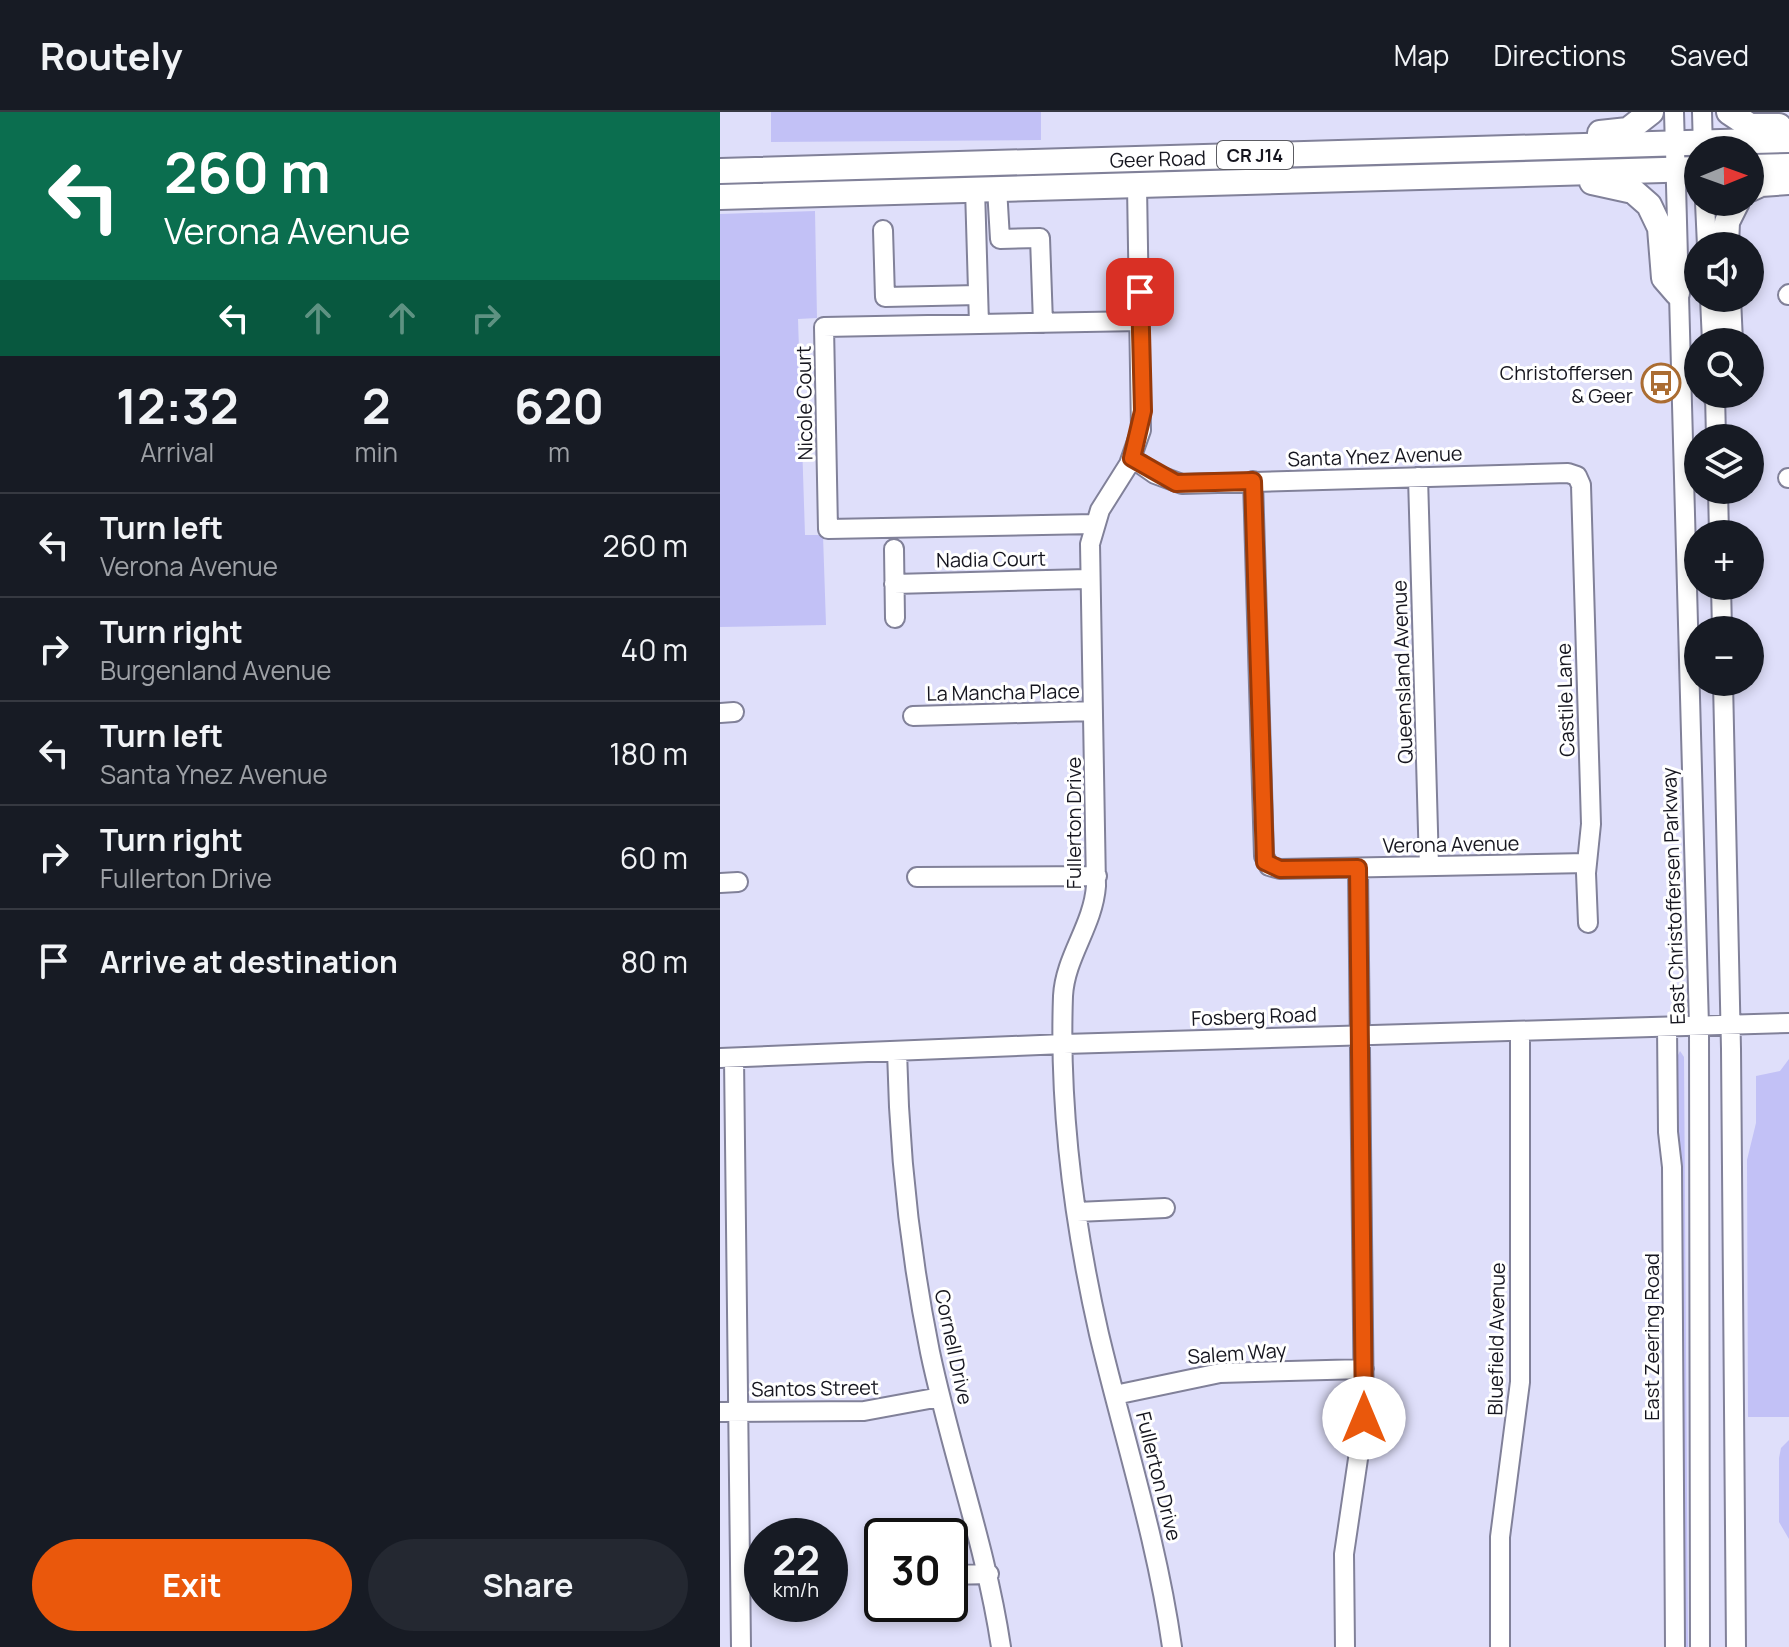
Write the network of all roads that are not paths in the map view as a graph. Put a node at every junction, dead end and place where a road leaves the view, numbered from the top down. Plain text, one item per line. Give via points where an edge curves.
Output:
1 (1651, 112) edge
2 (1674, 112) edge
3 (1702, 112) edge
4 (1729, 112) edge
5 (1789, 126) edge
6 (1703, 136) edge
7 (1789, 140) edge
8 (1764, 142) edge
9 (1674, 144) junction
10 (1684, 145) edge
11 (1575, 146) junction
12 (1684, 165) edge
13 (1789, 166) edge
14 (1764, 167) edge
15 (1684, 169) edge
16 (720, 171) edge
17 (1577, 172) junction
18 (1789, 182) edge
19 (1764, 184) edge
20 (1137, 186) junction
21 (986, 188) junction
22 (720, 197) edge
23 (1684, 197) edge
24 (883, 230) dead end
25 (1000, 239) junction
26 (976, 240) junction
27 (1677, 293) junction
28 (978, 295) junction
29 (1141, 321) junction
30 (1043, 323) junction
31 (979, 324) junction
32 (1132, 458) junction
33 (1577, 476) joint
34 (1418, 477) junction
35 (1253, 481) junction
36 (1095, 524) junction
37 (894, 549) dead end
38 (1088, 579) junction
39 (894, 584) junction
40 (895, 618) dead end
41 (1723, 696) edge
42 (1093, 711) junction
43 (913, 716) dead end
44 (1587, 863) junction
45 (1429, 866) junction
46 (1358, 868) junction
47 (1097, 876) junction
48 (917, 877) dead end
49 (1588, 923) dead end
50 (1789, 1023) edge
51 (1731, 1025) junction
52 (1699, 1026) junction
53 (1667, 1027) junction
54 (1520, 1031) junction
55 (1362, 1035) junction
56 (1064, 1044) junction
57 (897, 1051) junction
58 (727, 1058) edge
59 (1165, 1208) dead end
60 (1077, 1212) junction
61 (728, 1248) edge
62 (1364, 1369) junction
63 (1115, 1395) junction
64 (940, 1397) junction
65 (729, 1412) edge
66 (989, 1574) junction
67 (968, 1575) edge
68 (720, 1577) edge
69 (739, 1577) junction
70 (741, 1647) edge
71 (1001, 1647) edge
72 (1172, 1647) edge
73 (1345, 1647) edge
74 (1500, 1647) edge
75 (1675, 1647) edge
76 (1700, 1647) edge
77 (1736, 1647) edge

1 - 11 main road via 1636,126 1593,133
2 - 9 street, East Christoffersen Parkway
3 - 6 street
4 - 5 main road via 1750,126
7 - 8 main road, Geer Road / CR J14
9 - 10 main road, Geer Road / CR J14
9 - 11 main road, Geer Road / CR J14
9 - 12 street, East Christoffersen Parkway
11 - 16 main road, Geer Road / CR J14
13 - 14 main road
15 - 17 main road, Geer Road / CR J14
17 - 20 main road, Geer Road / CR J14
17 - 27 main road via 1597,184 1633,191 1649,205 1660,228 1664,278
18 - 19 main road
20 - 21 main road, Geer Road / CR J14
20 - 29 street, Fullerton Drive
21 - 22 main road, Geer Road / CR J14
21 - 25 street
21 - 26 street
23 - 27 street, East Christoffersen Parkway
24 - 28 street via 885,297
25 - 26 street
25 - 30 street via 1040,238
26 - 28 street
27 - 52 street, East Christoffersen Parkway
28 - 31 street
29 - 30 street, Nicole Court
29 - 32 street, Fullerton Drive via 1142,417
30 - 31 street, Nicole Court
31 - 36 street, Nicole Court via 824,327 828,529
32 - 35 street, Santa Ynez Avenue via 1176,483
32 - 36 street, Fullerton Drive
33 - 34 street, Santa Ynez Avenue
33 - 44 street, Castile Lane via 1590,794
34 - 35 street, Santa Ynez Avenue
34 - 45 street, Queensland Avenue
35 - 46 street, Verona Avenue via 1264,856 1269,866 1280,869
36 - 38 street, Fullerton Drive
37 - 39 street
38 - 39 street, Nadia Court
38 - 42 street, Fullerton Drive
39 - 40 street
41 - 51 street
42 - 43 street, La Mancha Place
42 - 47 street, Fullerton Drive
44 - 45 street, Verona Avenue
44 - 49 street, Castile Lane
45 - 46 street, Verona Avenue
46 - 55 street
47 - 48 street
47 - 56 street, Fullerton Drive via 1089,922 1065,981
50 - 51 street, Fosberg Road
51 - 52 street, Fosberg Road
51 - 77 street
52 - 53 street, Fosberg Road
52 - 76 street, East Christoffersen Parkway
53 - 54 street, Fosberg Road
53 - 75 street, East Zeering Road
54 - 55 street, Fosberg Road
54 - 74 street, Bluefield Avenue via 1520,1382 1500,1537
55 - 56 street, Fosberg Road
55 - 62 street
56 - 57 street, Fosberg Road
56 - 60 street, Fullerton Drive
57 - 58 street, Fosberg Road
57 - 64 street, Cornell Drive via 907,1217
58 - 61 street
59 - 60 street
60 - 63 street, Fullerton Drive
61 - 65 street
62 - 63 street, Salem Way via 1220,1373
62 - 73 street via 1364,1418 1344,1554
63 - 72 street, Fullerton Drive via 1154,1543
64 - 65 street, Santos Street via 864,1411
64 - 66 street, Cornell Drive
65 - 69 street
66 - 67 street
66 - 71 street, Cornell Drive
68 - 69 street
69 - 70 street

